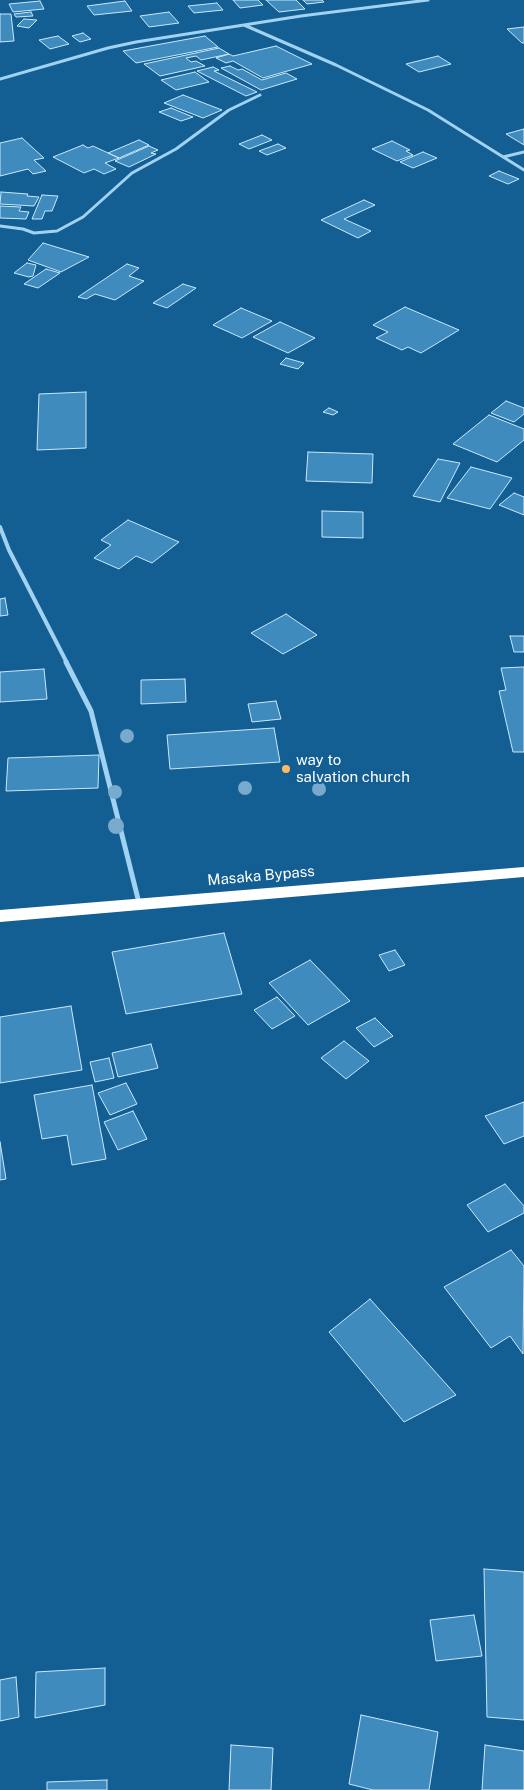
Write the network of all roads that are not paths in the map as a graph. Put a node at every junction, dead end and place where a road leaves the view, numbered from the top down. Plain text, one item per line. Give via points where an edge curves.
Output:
1 (428, 0) edge
2 (244, 25) junction
3 (0, 79) edge
4 (260, 95) dead end
5 (524, 152) edge
6 (503, 157) junction
7 (524, 170) edge
8 (0, 226) edge
9 (0, 527) edge
10 (524, 872) edge
11 (140, 904) junction
12 (0, 916) edge

1 - 2 street
2 - 3 street via 108,48
2 - 6 street via 428,110
4 - 8 street via 229,110 176,149 132,173 83,217 57,231 34,233 23,228
5 - 6 street
6 - 7 street
9 - 11 street via 91,711
10 - 11 highway, Masaka Bypass
11 - 12 highway, Masaka Bypass

